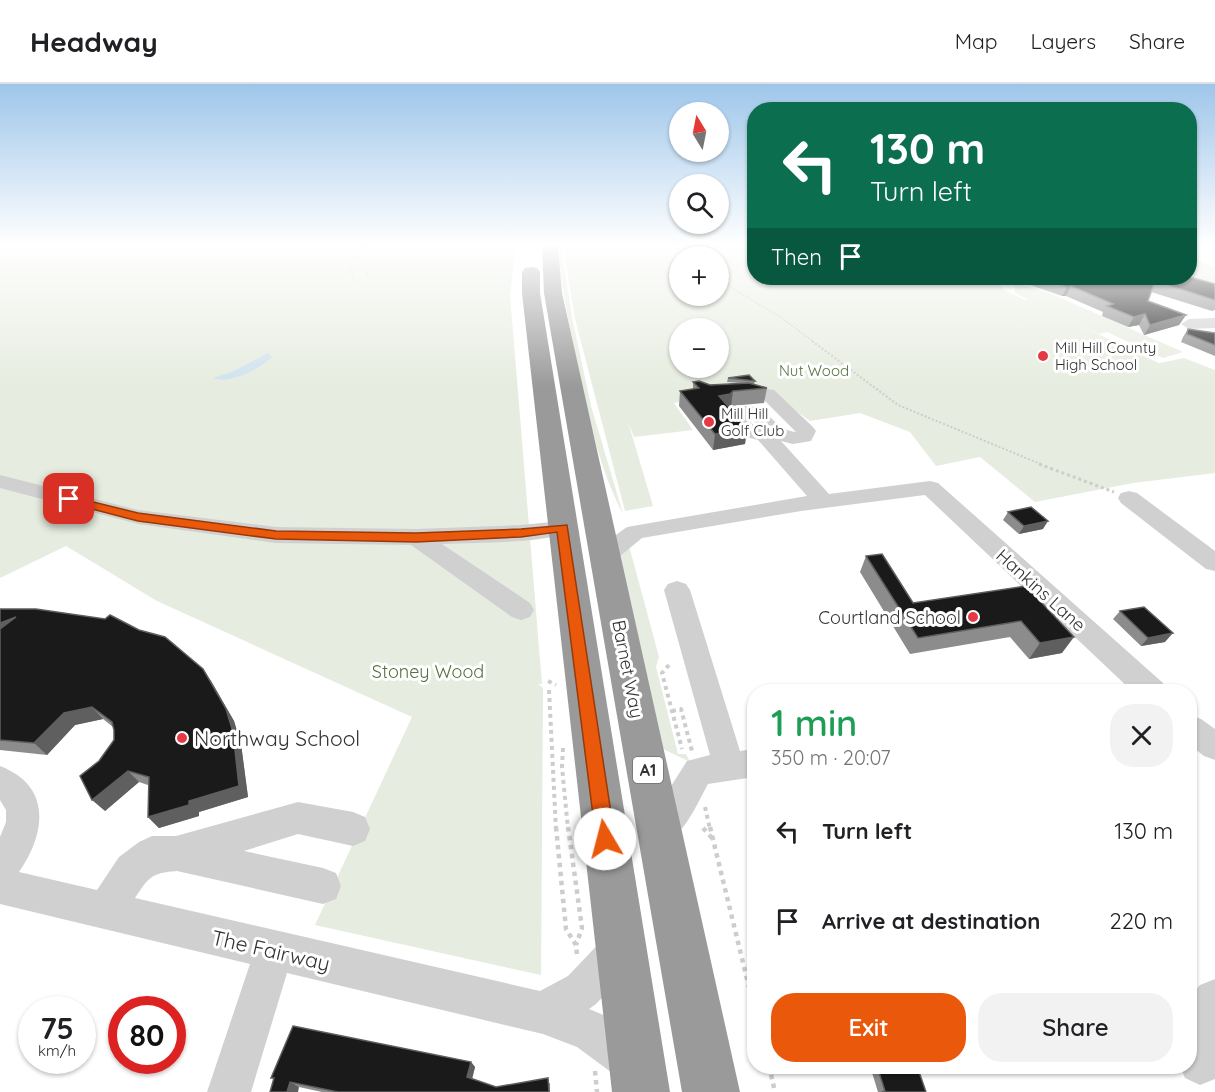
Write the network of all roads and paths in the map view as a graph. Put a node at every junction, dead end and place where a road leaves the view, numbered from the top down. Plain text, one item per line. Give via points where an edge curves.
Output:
1 (531, 293) edge
2 (553, 293) edge
3 (740, 293) edge
4 (1215, 323) edge
5 (1189, 324) dead end
6 (718, 391) edge
7 (0, 482) edge
8 (1129, 498) joint
9 (824, 502) junction
10 (579, 517) junction
11 (416, 537) junction
12 (620, 544) junction
13 (1215, 563) edge
14 (677, 590) dead end
15 (521, 610) dead end
16 (669, 665) dead end
17 (1144, 684) edge
18 (549, 690) dead end
19 (672, 711) junction
20 (563, 744) dead end
21 (711, 761) edge
22 (0, 781) edge
23 (705, 806) dead end
24 (703, 828) dead end
25 (353, 829) dead end
26 (660, 829) junction
27 (712, 839) junction
28 (176, 854) junction
29 (0, 867) edge
30 (0, 886) edge
31 (323, 886) dead end
32 (104, 912) junction
33 (622, 948) junction
34 (274, 950) junction
35 (747, 980) edge
36 (1215, 1000) edge
37 (543, 1013) junction
38 (1197, 1025) edge
39 (1197, 1053) edge
40 (1200, 1063) dead end
41 (771, 1074) edge
42 (639, 1079) edge
43 (229, 1092) edge
44 (711, 1092) edge
45 (775, 1092) edge

1 - 10 highway, Barnet Way / A1
2 - 10 highway, Barnet Way / A1
3 - 8 path via 779,316 898,405
4 - 5 street
6 - 9 street via 768,394 806,430 804,437 770,434
7 - 11 street via 138,517 276,535
8 - 13 street
9 - 12 street
9 - 17 street, Hankins Lane via 930,489
10 - 11 street via 521,533
10 - 12 highway, Barnet Way / A1
10 - 33 highway, Barnet Way / A1
11 - 15 street
12 - 26 highway, Barnet Way / A1
14 - 21 street
16 - 19 path, Barnet Way via 662,673
18 - 20 path via 553,792 566,929 576,945 582,928 562,767
19 - 21 path, Barnet Way
19 - 21 path via 681,709
21 - 26 street
22 - 29 street via 14,789 23,804 23,824 18,840
23 - 27 path
24 - 27 path
25 - 28 street via 298,818
26 - 44 highway, Barnet Way / A1
27 - 35 path
28 - 31 street
28 - 32 street via 152,854 139,864
30 - 32 street, The Fairway
32 - 34 street, The Fairway
33 - 37 street via 582,990
33 - 42 highway, Barnet Way / A1
34 - 37 street, The Fairway
34 - 43 street
36 - 38 street
37 - 42 street, The Fairway via 591,1031
39 - 40 street
41 - 45 path

